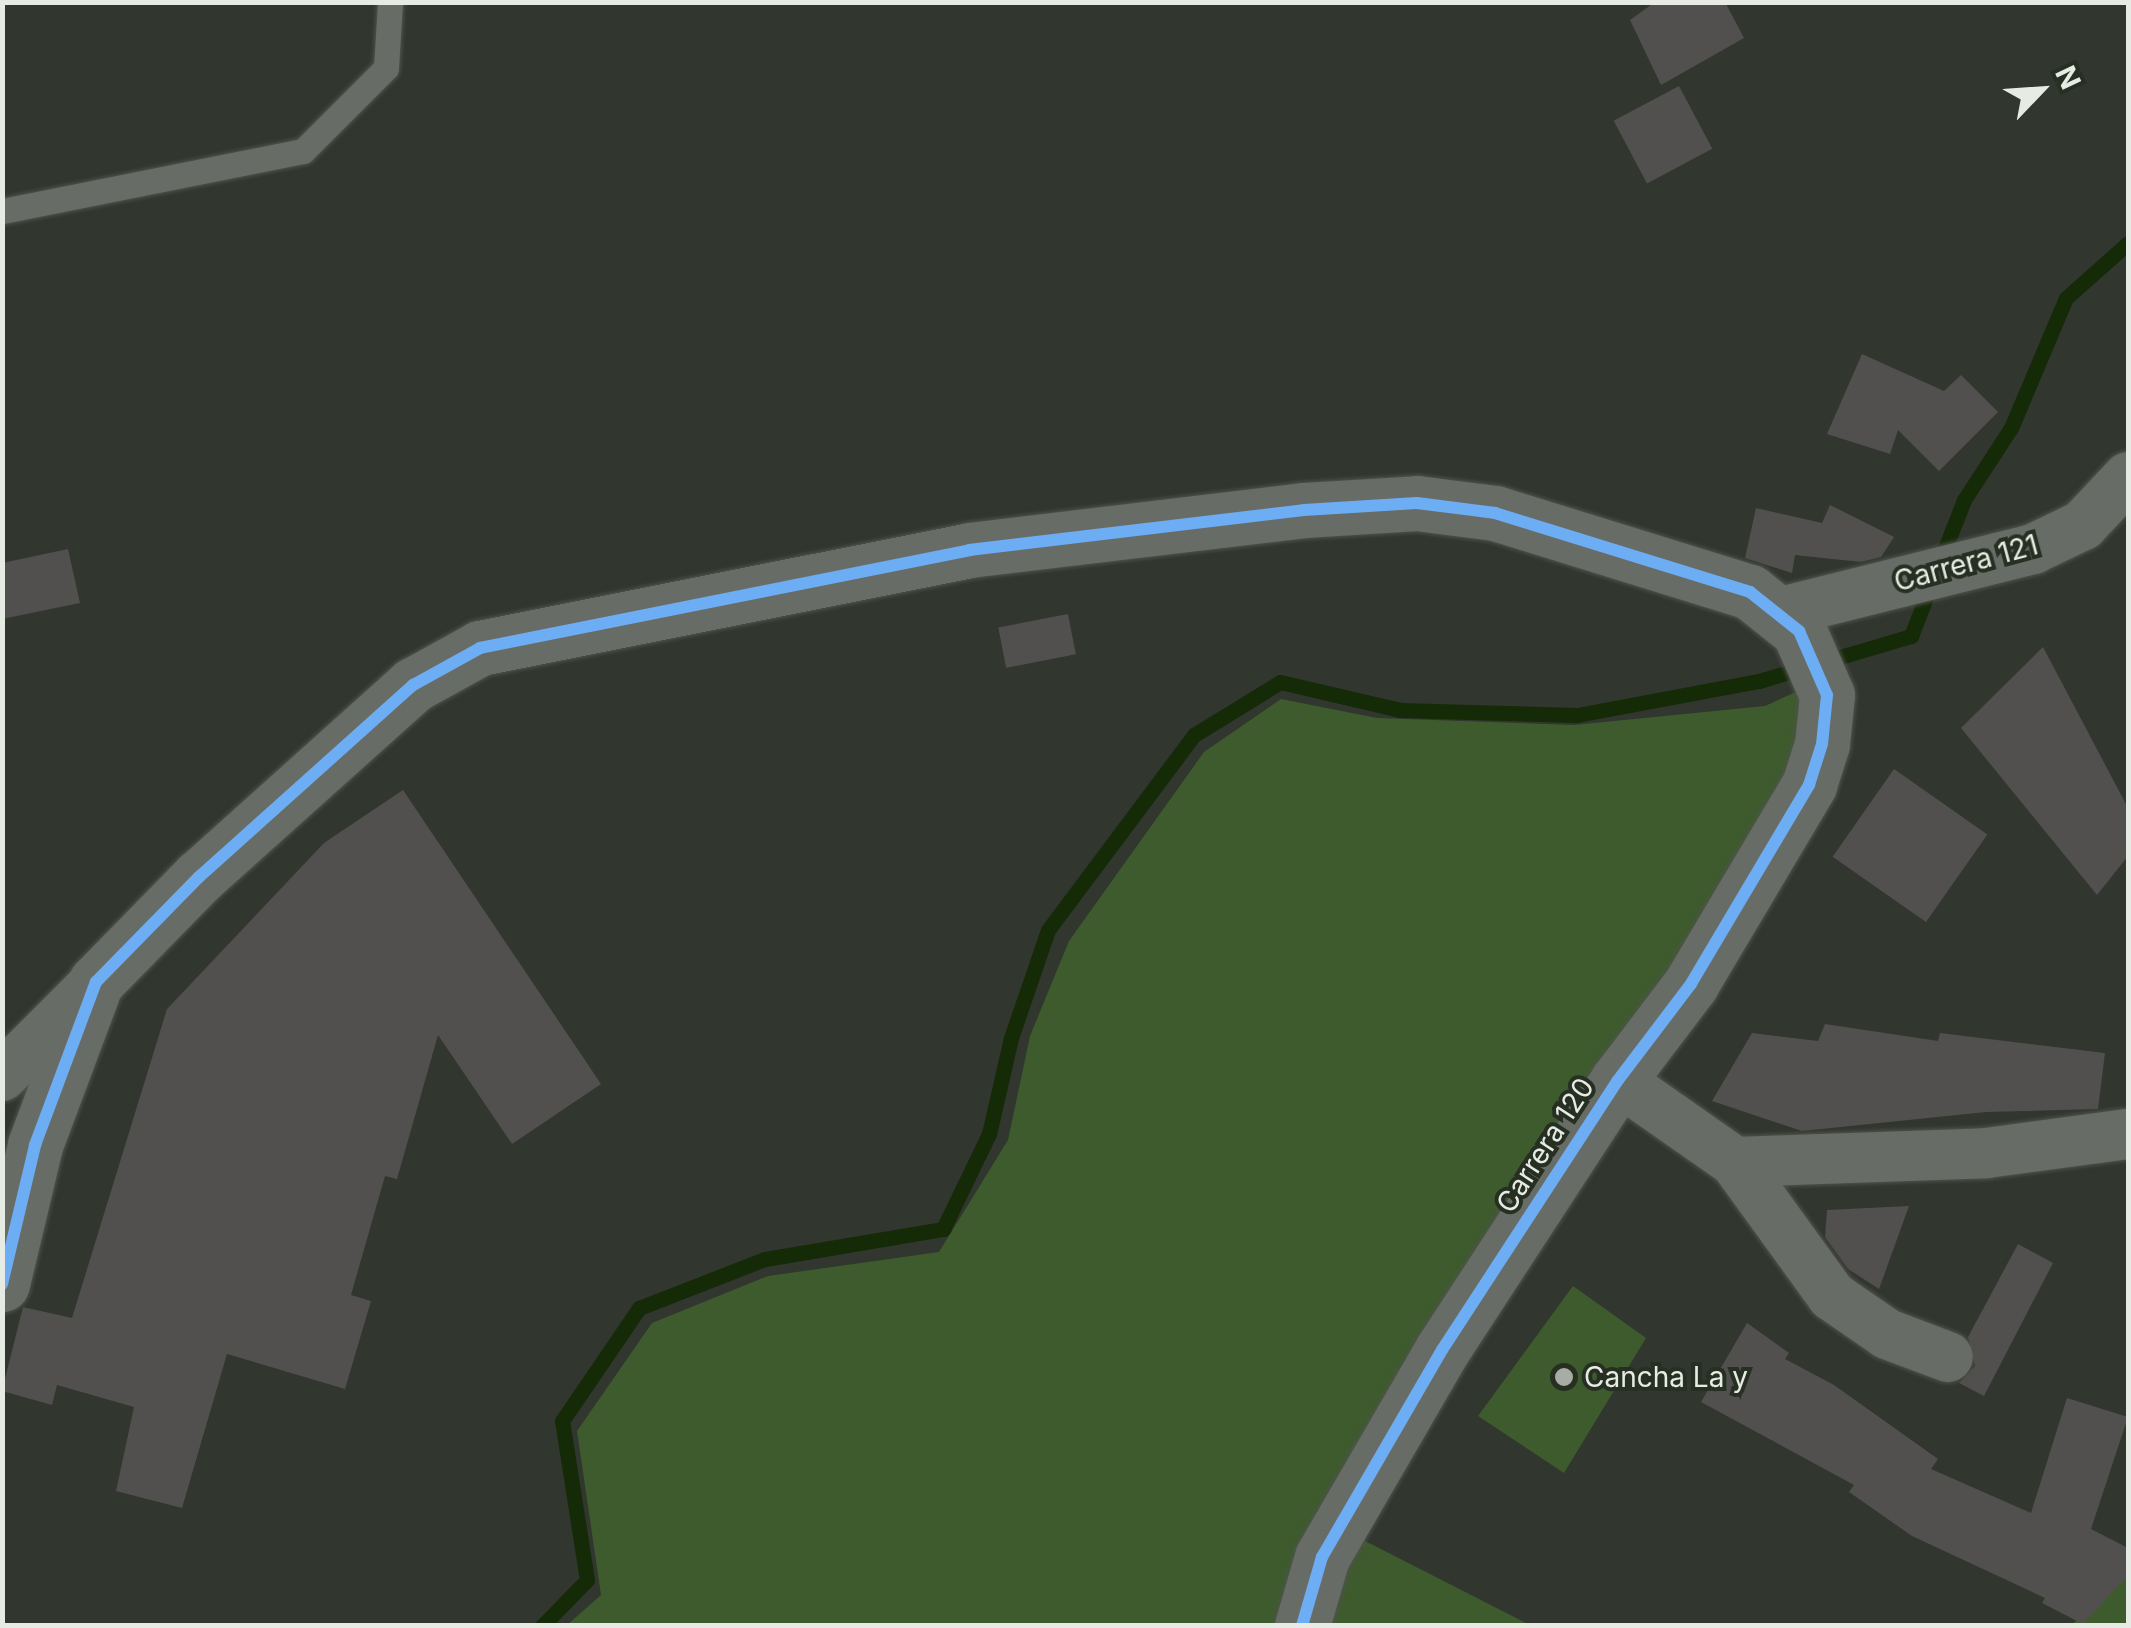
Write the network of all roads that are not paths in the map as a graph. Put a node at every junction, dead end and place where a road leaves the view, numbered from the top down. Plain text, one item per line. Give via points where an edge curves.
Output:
1 (390, 2) edge
2 (2, 212) edge
3 (2128, 477) edge
4 (1790, 621) junction
5 (96, 982) junction
6 (2, 1076) edge
7 (1618, 1080) junction
8 (2128, 1134) edge
9 (1735, 1162) junction
10 (2, 1284) edge
11 (1948, 1357) dead end
12 (1302, 1626) edge

1 - 2 lane via 386,68 303,151
3 - 4 street, Carrera 121 via 2083,525 2032,549
4 - 5 street via 1714,578 1496,513 1417,503 969,550 552,631 480,648 413,685 198,877
4 - 7 street, Carrera 120 via 1827,695 1809,784 1692,984
5 - 6 street
5 - 10 street via 35,1145
7 - 9 street
7 - 12 street, Carrera 120 via 1366,1478 1322,1558
8 - 9 street via 1998,1152
9 - 11 street via 1832,1296 1887,1334

